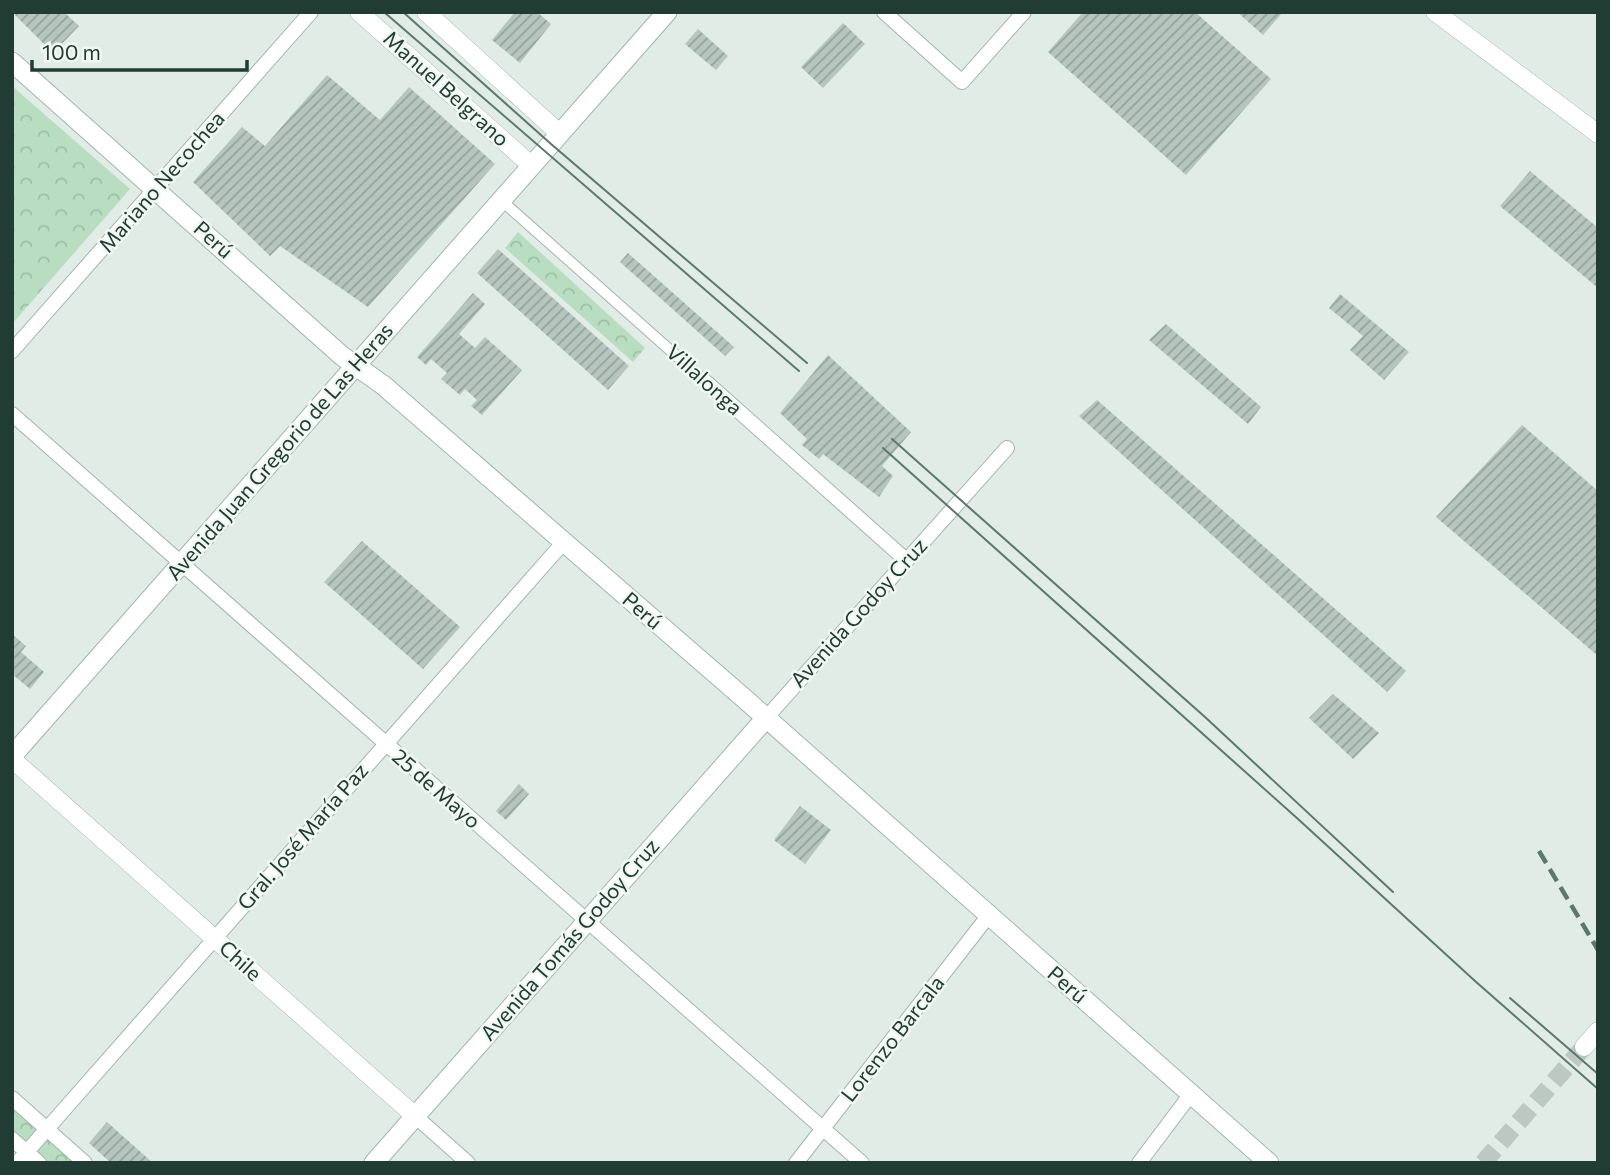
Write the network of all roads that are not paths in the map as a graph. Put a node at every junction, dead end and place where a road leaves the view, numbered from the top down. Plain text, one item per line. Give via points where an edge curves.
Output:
1 (311, 12) edge
2 (359, 12) edge
3 (426, 12) edge
4 (667, 12) edge
5 (884, 12) edge
6 (1024, 12) edge
7 (1435, 12) edge
8 (12, 62) edge
9 (1598, 134) edge
10 (554, 141) junction
11 (532, 166) junction
12 (156, 188) junction
13 (502, 201) junction
14 (12, 351) edge
15 (355, 366) junction
16 (706, 382) joint
17 (12, 414) edge
18 (1007, 448) dead end
19 (563, 543) junction
20 (906, 560) junction
21 (181, 565) junction
22 (766, 718) junction
23 (385, 744) junction
24 (12, 757) edge
25 (989, 915) junction
26 (586, 920) junction
27 (214, 938) junction
28 (1598, 1031) edge
29 (1584, 1047) tunnel mouth
30 (1191, 1094) junction
31 (12, 1098) edge
32 (415, 1116) junction
33 (47, 1128) junction
34 (824, 1129) junction
35 (12, 1139) edge
36 (22, 1157) edge
37 (39, 1163) edge
38 (85, 1163) edge
39 (374, 1163) edge
40 (468, 1163) edge
41 (796, 1163) edge
42 (862, 1163) edge
43 (1139, 1163) edge
44 (1269, 1163) edge

1 - 12 street, Mariano Necochea
2 - 11 street, Manuel Belgrano
3 - 10 street, Manuel Belgrano
4 - 10 main road, Avenida Juan Gregorio de Las Heras
5 - 6 street via 962,82
7 - 9 street
8 - 12 main road, Perú
10 - 11 main road, Avenida Juan Gregorio de Las Heras
11 - 13 main road, Avenida Juan Gregorio de Las Heras
12 - 14 street, Mariano Necochea
12 - 15 main road, Perú
13 - 15 main road, Avenida Juan Gregorio de Las Heras
13 - 16 street, Villalonga
15 - 19 main road, Perú
15 - 21 main road, Avenida Juan Gregorio de Las Heras
16 - 20 street, Villalonga
17 - 21 street, 25 de Mayo
18 - 20 street, Avenida Godoy Cruz
19 - 22 main road, Perú
19 - 23 street, Gral. José María Paz
20 - 22 street, Avenida Godoy Cruz
21 - 23 street, 25 de Mayo
21 - 24 main road, Avenida Juan Gregorio de Las Heras
22 - 25 main road, Perú
22 - 26 main road, Avenida Tomás Godoy Cruz
23 - 26 street, 25 de Mayo
23 - 27 street, Gral. José María Paz
24 - 27 street, Chile
25 - 30 main road, Perú
25 - 34 street, Lorenzo Barcala
26 - 32 main road, Avenida Tomás Godoy Cruz
26 - 34 street, 25 de Mayo
27 - 32 street, Chile
27 - 33 street, Gral. José María Paz
28 - 29 street
30 - 43 street
30 - 44 main road, Perú
31 - 33 street
32 - 39 main road, Avenida Tomás Godoy Cruz
32 - 40 street, Chile
33 - 36 street, Gral. José María Paz
33 - 38 street
34 - 41 street, Lorenzo Barcala
34 - 42 street, 25 de Mayo
35 - 36 street
36 - 37 street

